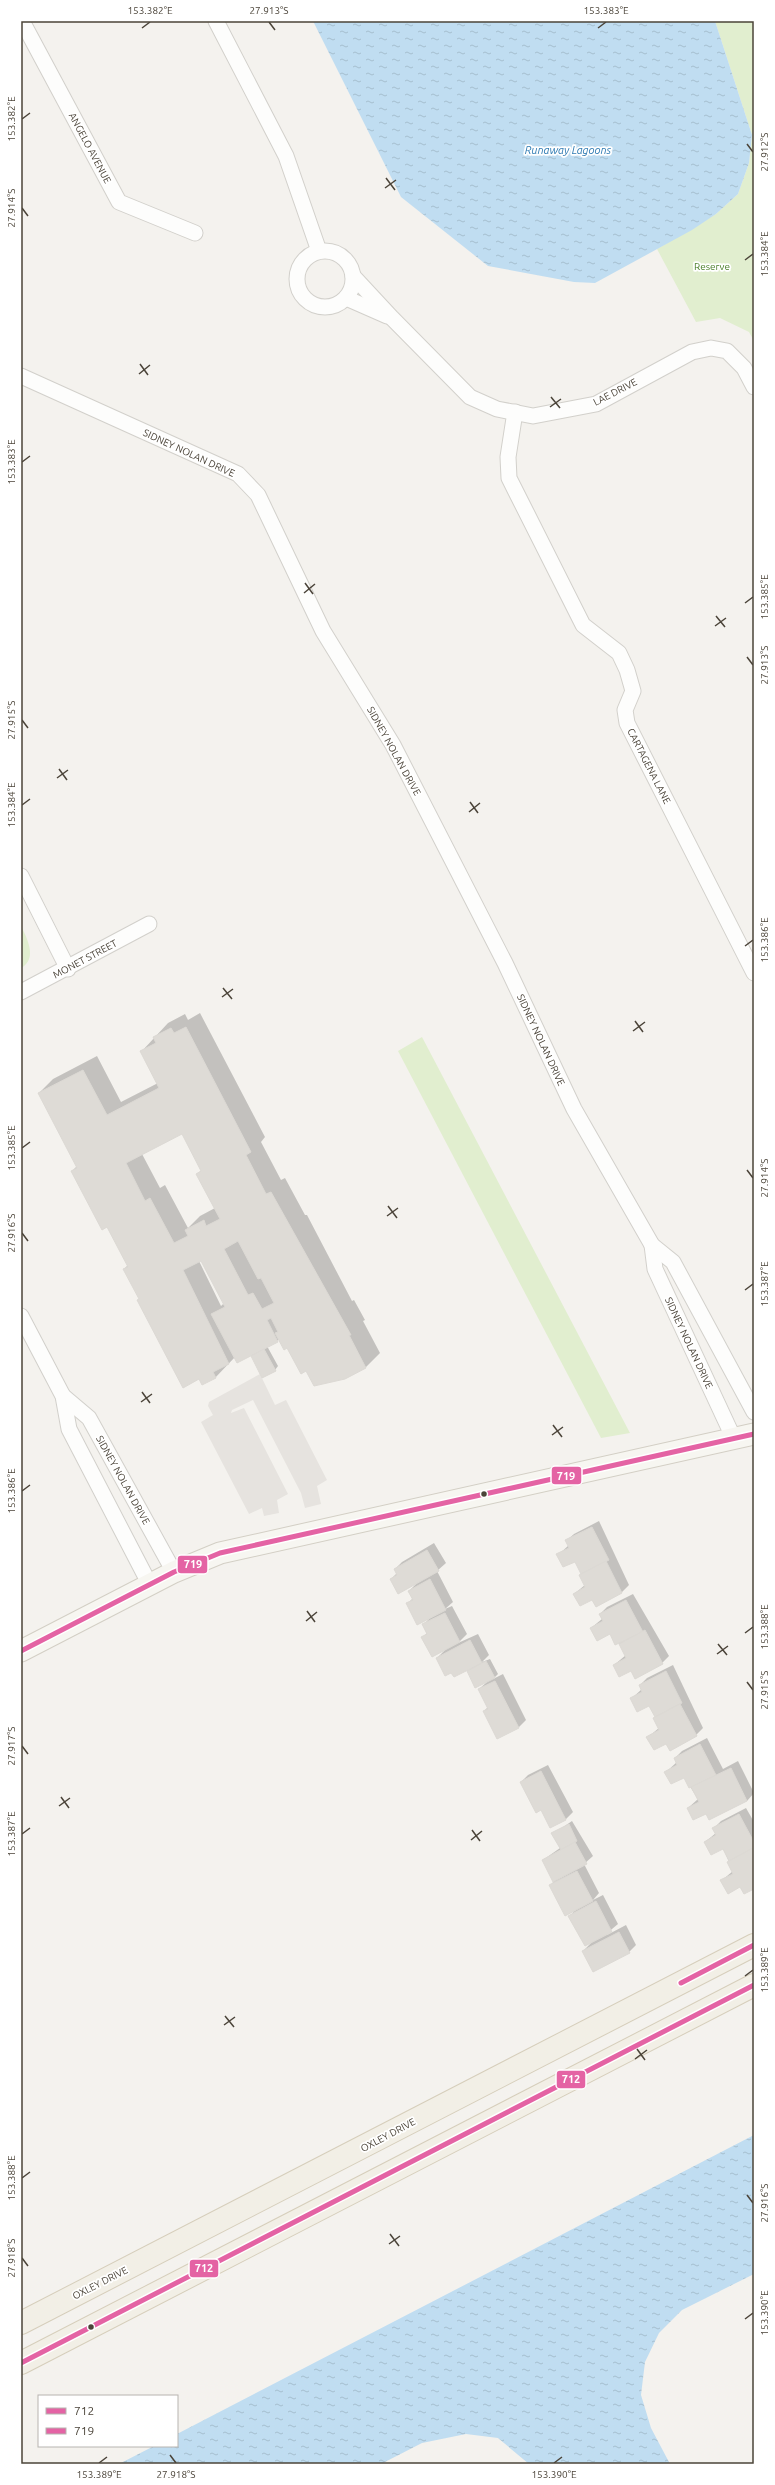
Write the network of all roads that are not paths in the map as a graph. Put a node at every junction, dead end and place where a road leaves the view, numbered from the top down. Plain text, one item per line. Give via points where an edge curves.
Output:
1 (22, 21) edge
2 (216, 21) edge
3 (195, 233) dead end
4 (319, 251) junction
5 (353, 276) junction
6 (346, 298) junction
7 (392, 318) junction
8 (21, 376) edge
9 (754, 387) edge
10 (515, 412) junction
11 (21, 876) edge
12 (149, 924) dead end
13 (68, 968) junction
14 (754, 973) edge
15 (21, 992) edge
16 (652, 1245) junction
17 (21, 1316) edge
18 (63, 1396) junction
19 (754, 1412) edge
20 (744, 1436) edge
21 (174, 1572) junction
22 (150, 1585) junction
23 (21, 1651) edge
24 (754, 1945) edge
25 (754, 1985) edge
26 (21, 2323) edge
27 (21, 2363) edge

1 - 3 street, ANGELO AVENUE via 119,202
2 - 4 street via 286,156
4 - 5 street via 329,250 345,259
4 - 6 street via 303,261 298,269 296,278 300,292 310,303 319,307 338,304
5 - 6 street via 351,291
5 - 7 street, LAE DRIVE
6 - 7 street, LAE DRIVE
7 - 10 street, LAE DRIVE via 470,397 497,409
8 - 16 street, SIDNEY NOLAN DRIVE via 238,474 258,495 323,631 393,745 505,963 574,1109
9 - 10 street, LAE DRIVE via 744,368 728,351 711,348 692,352 596,404 533,416
10 - 14 street, CARTAGENA LANE via 508,457 509,478 583,625 619,654 627,670 632,691 625,710 627,723
11 - 13 street
12 - 13 street, MONET STREET
13 - 15 street, MONET STREET
16 - 19 street, SIDNEY NOLAN DRIVE via 673,1262
16 - 20 street, SIDNEY NOLAN DRIVE via 655,1269
17 - 18 street, SIDNEY NOLAN DRIVE
18 - 21 street, SIDNEY NOLAN DRIVE via 89,1418
18 - 22 street, SIDNEY NOLAN DRIVE via 69,1429
20 - 21 street via 227,1552
21 - 22 street
22 - 23 street
24 - 26 main road, OXLEY DRIVE
25 - 27 main road

